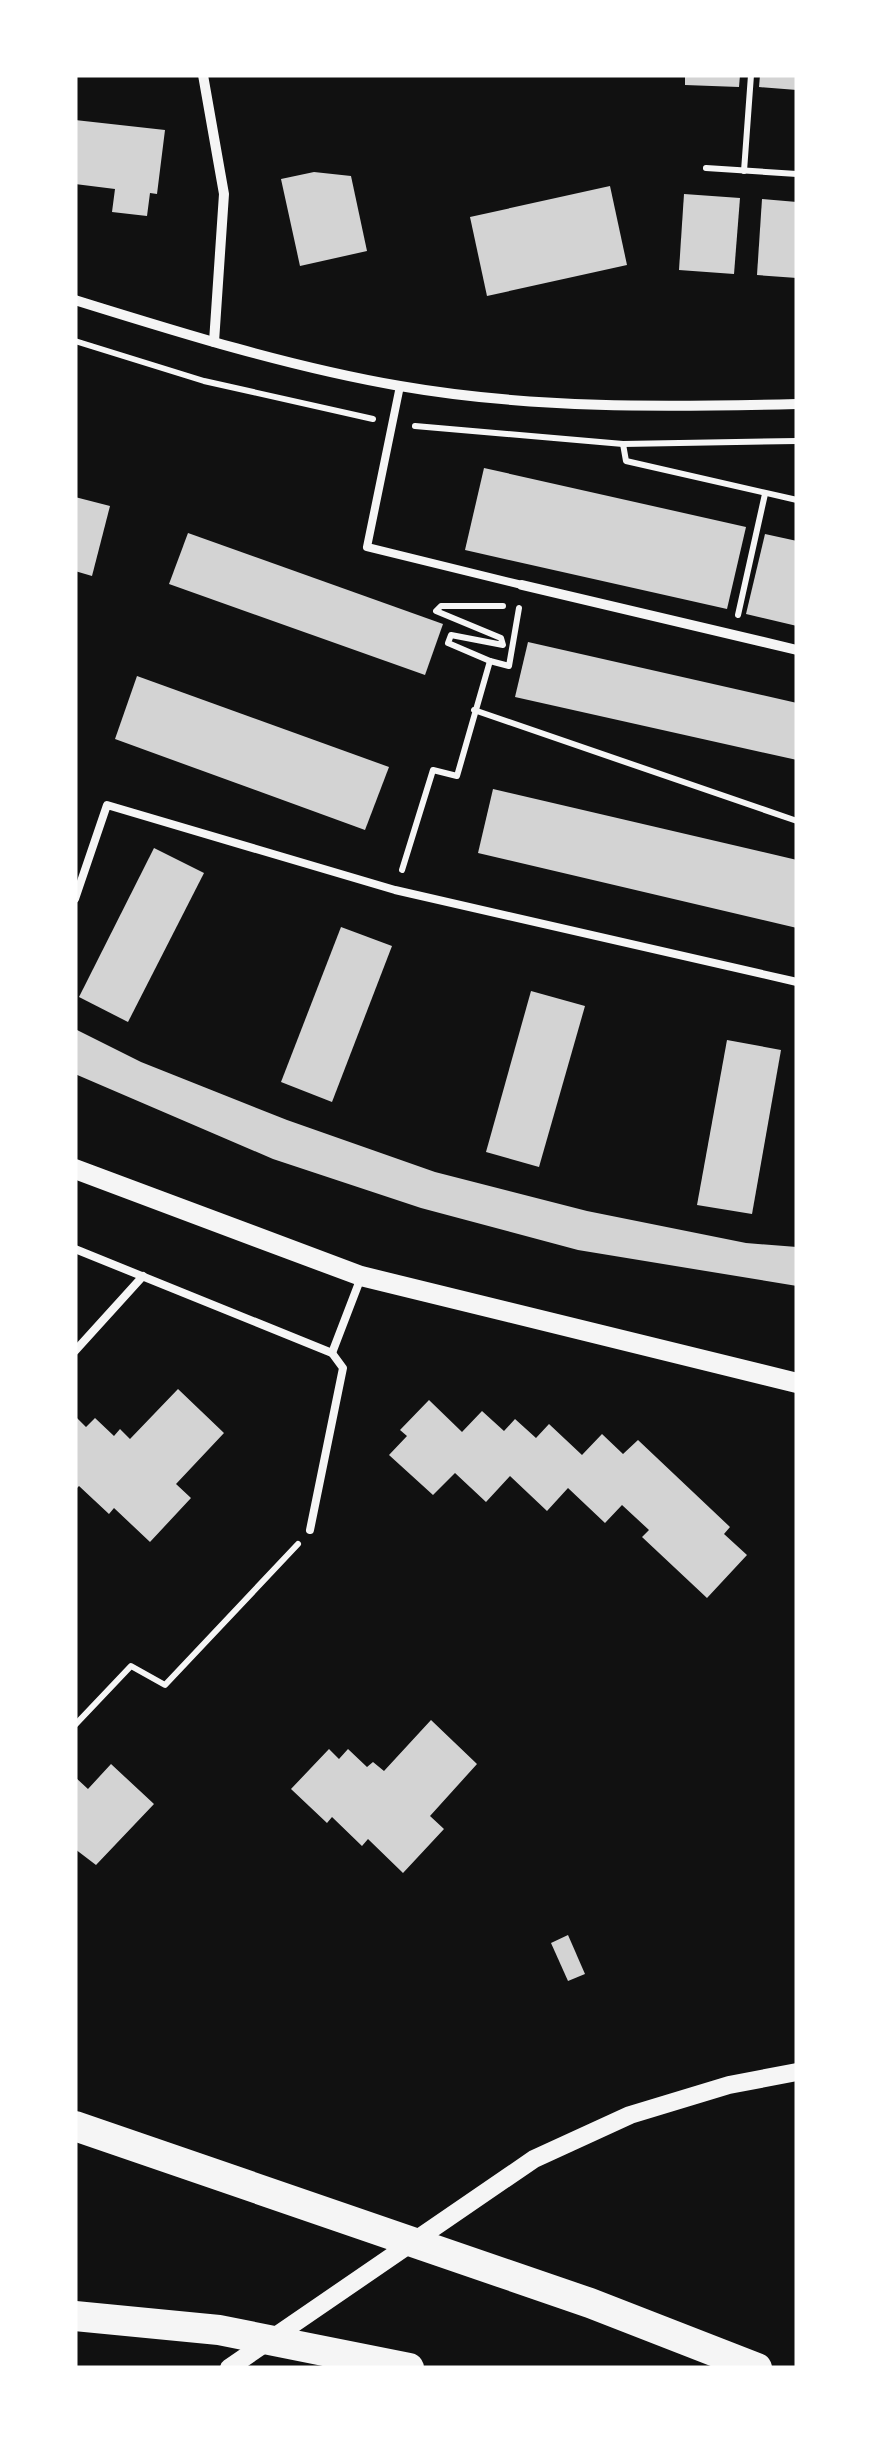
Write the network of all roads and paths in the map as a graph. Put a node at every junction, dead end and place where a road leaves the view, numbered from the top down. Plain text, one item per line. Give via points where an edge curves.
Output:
1 (204, 75) edge
2 (750, 75) edge
3 (706, 168) dead end
4 (744, 171) junction
5 (797, 174) edge
6 (75, 300) edge
7 (214, 342) junction
8 (400, 386) junction
9 (797, 404) edge
10 (623, 444) dead end
11 (764, 494) junction
12 (797, 500) edge
13 (522, 586) junction
14 (493, 597) dead end
15 (739, 613) dead end
16 (797, 650) edge
17 (490, 660) junction
18 (474, 710) junction
19 (797, 821) edge
20 (396, 890) junction
21 (75, 899) edge
22 (797, 982) edge
23 (75, 1170) edge
24 (75, 1249) edge
25 (143, 1276) junction
26 (361, 1276) junction
27 (75, 1351) edge
28 (332, 1353) junction
29 (797, 1382) edge
30 (310, 1530) joint
31 (75, 1726) edge
32 (797, 2072) edge
33 (75, 2126) edge
34 (75, 2316) edge
35 (228, 2368) edge
36 (409, 2368) edge
37 (757, 2368) edge

1 - 7 street via 224,194
2 - 4 path
3 - 4 path
4 - 5 path
6 - 7 street
7 - 8 street
8 - 9 street via 628,407
8 - 13 lane via 367,547
10 - 11 path via 626,461
11 - 12 path
11 - 15 path
13 - 16 street
13 - 17 path via 509,666
14 - 17 path via 512,606 436,611 502,638 503,645 452,635 448,643
17 - 18 path
18 - 19 path
18 - 20 path via 456,776 433,770
20 - 21 lane via 107,805
20 - 22 lane
23 - 26 main road
24 - 25 lane
25 - 27 lane
25 - 28 lane
26 - 28 lane
26 - 29 main road
28 - 30 lane via 343,1368
30 - 31 path via 165,1685 132,1666
32 - 35 street via 646,2110 534,2159
33 - 37 highway
34 - 36 highway via 154,2322

